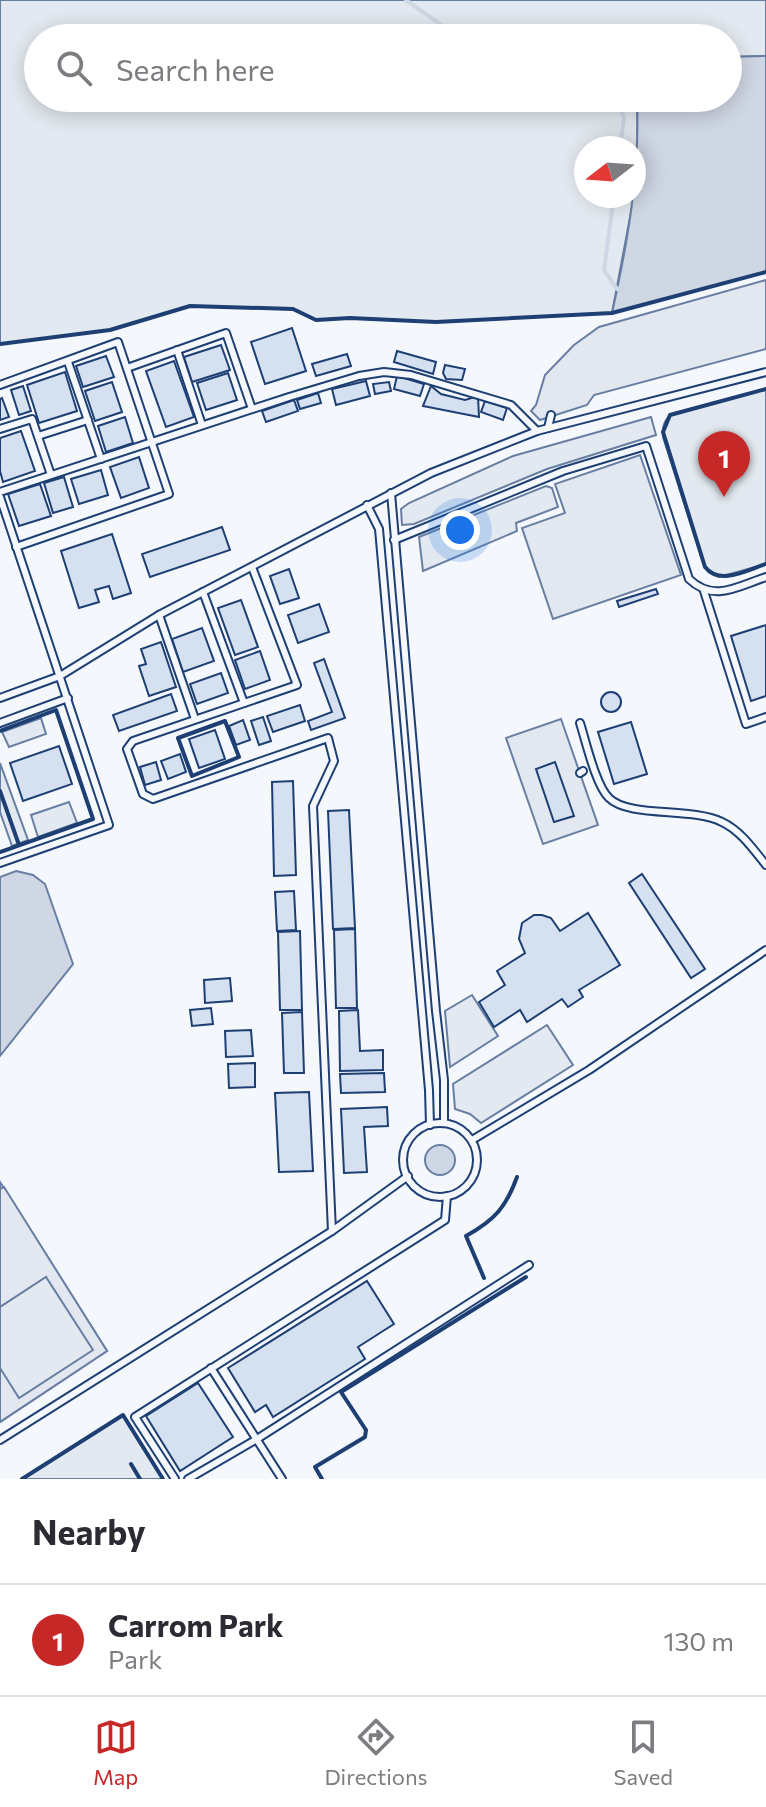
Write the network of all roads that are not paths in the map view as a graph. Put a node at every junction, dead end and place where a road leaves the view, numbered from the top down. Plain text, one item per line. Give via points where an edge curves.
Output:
1 (177, 350) junction
2 (68, 362) junction
3 (127, 368) junction
4 (766, 372) edge
5 (0, 385) edge
6 (252, 409) junction
7 (551, 415) dead end
8 (88, 420) junction
9 (202, 425) junction
10 (548, 428) junction
11 (0, 429) edge
12 (537, 431) junction
13 (38, 436) junction
14 (153, 442) junction
15 (101, 459) junction
16 (51, 475) junction
17 (391, 493) junction
18 (0, 494) edge
19 (367, 505) junction
20 (394, 540) junction
21 (16, 547) junction
22 (252, 567) junction
23 (766, 577) edge
24 (704, 591) junction
25 (203, 592) junction
26 (159, 615) junction
27 (60, 676) junction
28 (0, 698) edge
29 (68, 698) junction
30 (244, 703) junction
31 (766, 717) edge
32 (195, 719) junction
33 (0, 723) edge
34 (580, 723) dead end
35 (0, 863) edge
36 (766, 865) edge
37 (766, 950) edge
38 (444, 1123) junction
39 (430, 1125) junction
40 (472, 1140) junction
41 (408, 1176) junction
42 (447, 1196) junction
43 (332, 1231) junction
44 (529, 1265) dead end
45 (211, 1368) junction
46 (257, 1439) junction
47 (0, 1440) edge
48 (175, 1479) edge
49 (188, 1479) edge
50 (282, 1479) edge

1 - 3 lane
1 - 6 lane via 226,333
1 - 9 lane
2 - 3 lane via 118,342
2 - 5 lane
2 - 8 lane
3 - 14 lane
4 - 10 lane
6 - 9 lane
6 - 12 lane via 384,372 511,405
7 - 10 lane
8 - 13 lane
8 - 15 lane
9 - 14 lane
10 - 12 lane
11 - 13 lane via 32,419
12 - 17 lane
13 - 16 lane
14 - 15 lane
14 - 21 lane via 169,494
15 - 16 lane
16 - 18 lane
17 - 19 lane
17 - 20 lane
18 - 21 lane
19 - 22 lane
19 - 39 lane via 379,529
20 - 24 lane via 563,471 646,446 689,579
20 - 38 lane
21 - 27 lane
22 - 25 lane
22 - 30 lane via 297,685
23 - 24 lane via 714,593
24 - 31 lane via 746,724
25 - 26 lane
25 - 30 lane
26 - 27 lane
26 - 32 lane
27 - 28 lane
27 - 29 lane
29 - 33 lane
29 - 35 lane via 109,825
30 - 32 lane
32 - 43 lane via 133,741 127,749 143,794 153,799 328,738 332,748 331,771 313,806
34 - 36 lane via 607,798 622,807 721,821 740,833
37 - 40 lane via 589,1070
38 - 39 lane
38 - 40 lane via 460,1128
39 - 41 lane via 406,1148
40 - 42 lane via 474,1175 468,1185
41 - 42 lane via 424,1193
41 - 43 lane
42 - 45 lane via 445,1220
43 - 47 lane
44 - 46 lane
45 - 46 lane
45 - 48 lane via 135,1417
46 - 49 lane
46 - 50 lane

